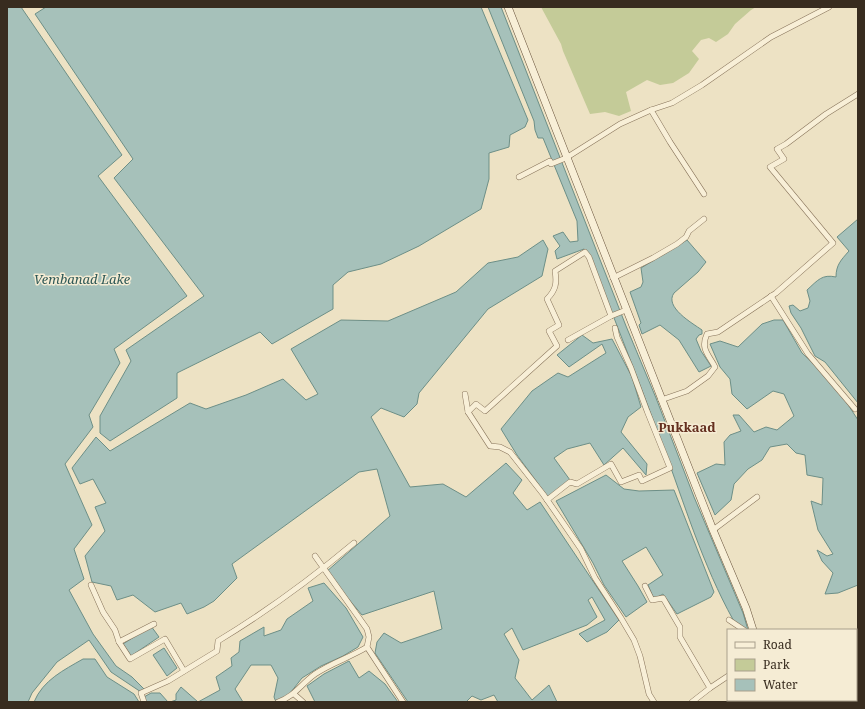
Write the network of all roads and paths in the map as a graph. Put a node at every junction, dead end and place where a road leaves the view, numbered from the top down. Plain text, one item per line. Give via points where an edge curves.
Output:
1 (508, 7) edge
2 (829, 7) edge
3 (858, 94) edge
4 (650, 110) junction
5 (566, 158) junction
6 (519, 177) dead end
7 (704, 194) dead end
8 (704, 220) dead end
9 (613, 278) junction
10 (771, 296) junction
11 (626, 310) junction
12 (612, 316) junction
13 (615, 328) dead end
14 (568, 340) dead end
15 (465, 394) dead end
16 (661, 400) junction
17 (855, 409) dead end
18 (468, 412) junction
19 (757, 497) dead end
20 (547, 500) junction
21 (713, 530) junction
22 (354, 543) dead end
23 (315, 556) dead end
24 (323, 568) junction
25 (91, 585) dead end
26 (645, 586) dead end
27 (729, 620) dead end
28 (154, 624) dead end
29 (742, 629) edge
30 (753, 629) edge
31 (119, 642) junction
32 (367, 647) junction
33 (184, 671) junction
34 (727, 677) edge
35 (710, 688) junction
36 (294, 694) junction
37 (699, 700) edge
38 (144, 702) edge
39 (278, 702) edge
40 (303, 702) edge
41 (402, 702) edge
42 (654, 702) edge
43 (692, 702) edge

1 - 5 street
2 - 4 street via 771,37 672,103
3 - 10 street via 777,149 784,159 770,167 833,243
4 - 5 street via 620,124
4 - 7 street
5 - 6 street via 551,164 550,161
5 - 9 street
8 - 9 street via 677,244
9 - 11 street
10 - 16 street via 718,332 707,334 703,347 716,368 687,391
10 - 17 street via 808,354
11 - 12 street
11 - 16 street
12 - 14 street
12 - 18 street via 585,252 554,271 554,293 547,299 558,325 549,331 557,346 485,411 476,404
13 - 20 street via 670,468 642,481 639,476 621,482 611,464 577,484 570,482
15 - 18 street
16 - 21 street
18 - 20 street via 490,446 510,452
19 - 21 street
20 - 42 street via 581,549 595,578 634,640 649,694
21 - 30 street
22 - 24 street
23 - 24 street
24 - 32 street via 367,629
24 - 33 street via 256,618 218,641 217,651
25 - 31 street
26 - 35 street via 652,600 663,598 680,627 680,637
27 - 29 street
28 - 31 street
31 - 33 street via 130,659 164,639
32 - 36 street via 316,674
32 - 41 street
33 - 38 street via 141,693
34 - 35 street
35 - 37 street
36 - 39 street
36 - 40 street
37 - 43 street

